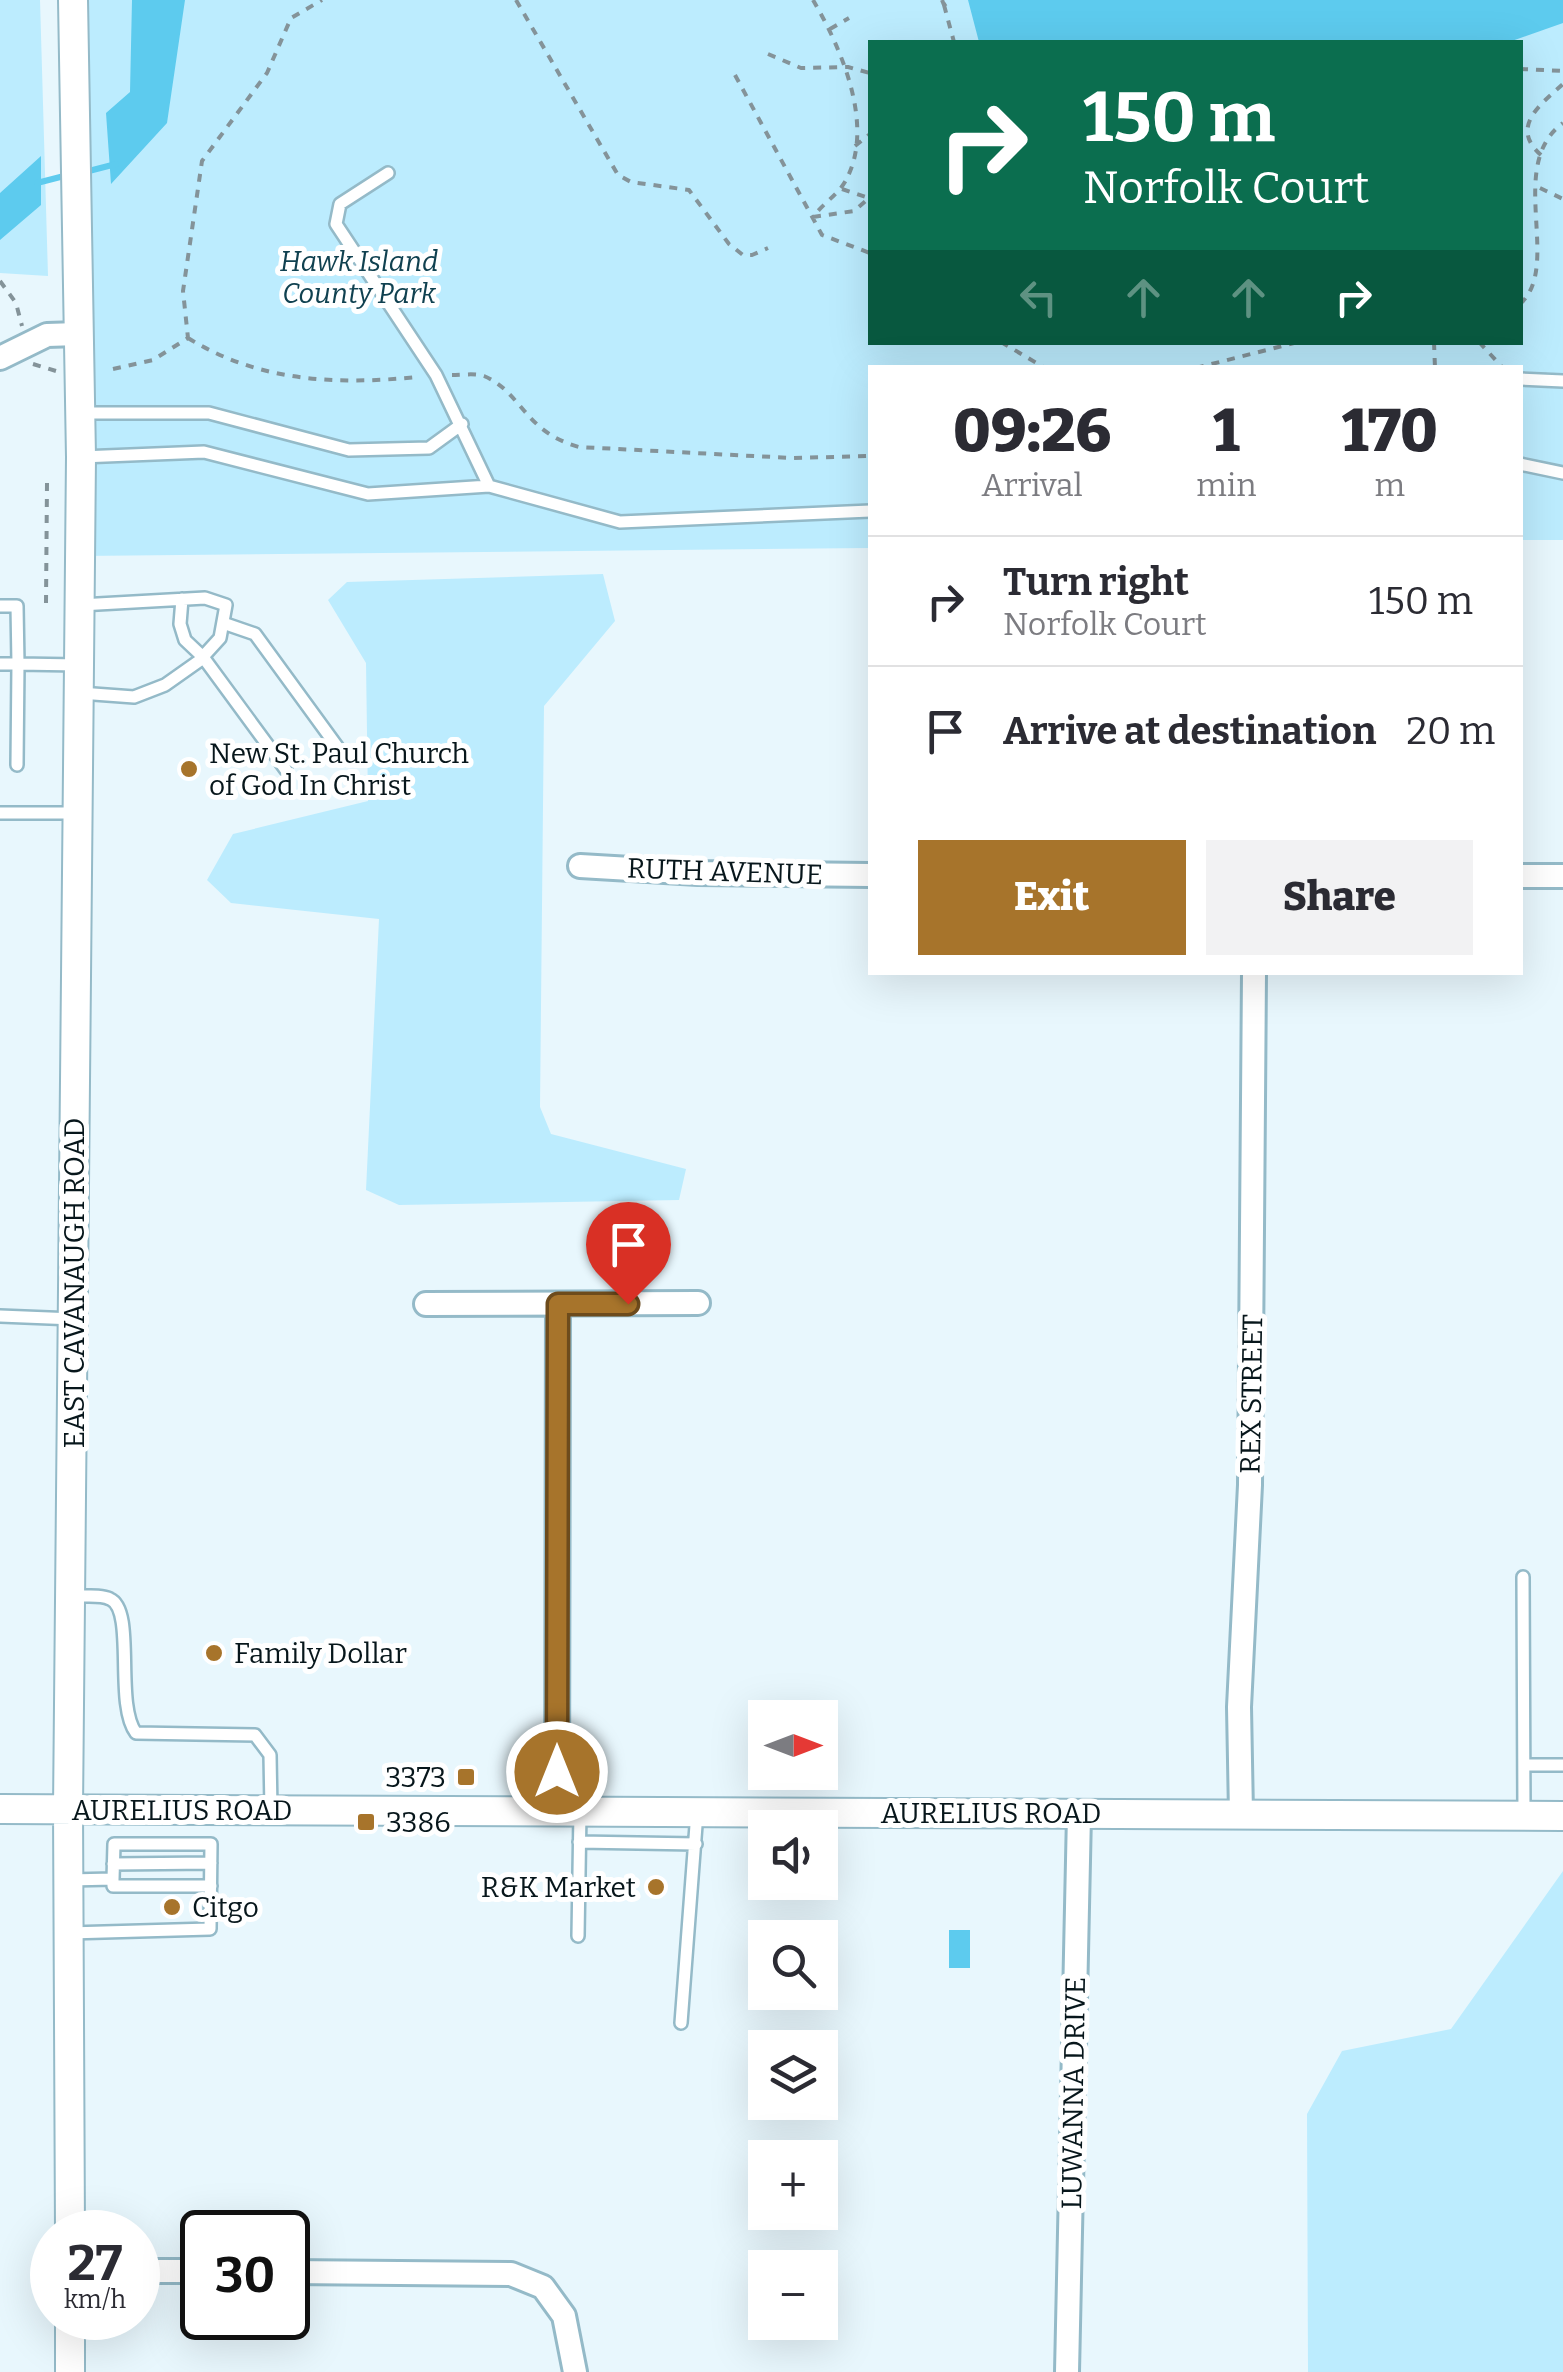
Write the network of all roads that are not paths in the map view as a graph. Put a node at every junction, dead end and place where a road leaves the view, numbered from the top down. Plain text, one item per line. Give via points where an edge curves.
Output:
1 (73, 0) edge
2 (388, 173) dead end
3 (78, 334) junction
4 (0, 358) edge
5 (1523, 379) edge
6 (1563, 381) edge
7 (81, 413) junction
8 (462, 424) junction
9 (81, 457) junction
10 (1523, 465) edge
11 (1563, 474) edge
12 (489, 486) junction
13 (868, 510) edge
14 (182, 599) junction
15 (80, 605) junction
16 (0, 606) edge
17 (223, 623) junction
18 (203, 657) junction
19 (0, 664) edge
20 (18, 664) junction
21 (79, 679) junction
22 (341, 752) dead end
23 (17, 766) dead end
24 (286, 770) dead end
25 (0, 813) edge
26 (78, 813) junction
27 (580, 866) dead end
28 (868, 875) edge
29 (1523, 876) edge
30 (1563, 876) edge
31 (1254, 975) edge
32 (698, 1303) dead end
33 (426, 1304) dead end
34 (558, 1304) junction
35 (0, 1316) edge
36 (74, 1319) junction
37 (1523, 1577) dead end
38 (71, 1596) junction
39 (1524, 1765) junction
40 (1563, 1765) edge
41 (0, 1809) edge
42 (68, 1809) junction
43 (271, 1810) junction
44 (568, 1811) junction
45 (697, 1812) junction
46 (1079, 1814) junction
47 (1241, 1814) junction
48 (1524, 1816) junction
49 (1563, 1816) edge
50 (579, 1842) junction
51 (696, 1844) junction
52 (113, 1864) junction
53 (211, 1864) junction
54 (113, 1879) junction
55 (69, 1880) junction
56 (211, 1886) junction
57 (69, 1933) junction
58 (578, 1936) dead end
59 (681, 2024) dead end
60 (70, 2210) edge
61 (310, 2272) edge
62 (70, 2340) edge
63 (70, 2372) edge
64 (575, 2372) edge
65 (1067, 2372) edge

1 - 3 street, EAST CAVANAUGH ROAD
2 - 8 lane via 340,204 336,224
3 - 4 street via 47,335
3 - 7 street, EAST CAVANAUGH ROAD
5 - 6 lane
7 - 8 lane via 210,413 349,450 429,448
7 - 9 street, EAST CAVANAUGH ROAD
8 - 12 lane
9 - 12 lane via 204,452 368,494
9 - 15 street, EAST CAVANAUGH ROAD
10 - 11 lane
12 - 13 lane via 620,522
14 - 15 lane
14 - 17 lane via 226,605
14 - 18 lane via 185,640
15 - 21 street, EAST CAVANAUGH ROAD
16 - 20 lane via 17,606
17 - 18 lane via 220,638
17 - 22 lane via 254,634
18 - 21 lane via 165,685 134,697
18 - 24 lane
19 - 20 lane
20 - 21 lane
20 - 23 lane
21 - 26 street, EAST CAVANAUGH ROAD
25 - 26 lane
26 - 36 street, EAST CAVANAUGH ROAD
27 - 28 street, RUTH AVENUE
29 - 30 street
31 - 47 street, REX STREET
32 - 34 street
33 - 34 street
34 - 44 street
35 - 36 lane
36 - 38 street, EAST CAVANAUGH ROAD
37 - 39 lane
38 - 42 street, EAST CAVANAUGH ROAD
38 - 43 lane via 118,1604 125,1718 136,1733 255,1735 270,1754
39 - 40 lane
39 - 48 lane
41 - 42 street, AURELIUS ROAD
42 - 43 street, AURELIUS ROAD
42 - 55 street, EAST CAVANAUGH ROAD
43 - 44 street, AURELIUS ROAD
44 - 45 street, AURELIUS ROAD
44 - 50 lane
45 - 46 street, AURELIUS ROAD
45 - 51 lane
46 - 47 street, AURELIUS ROAD
46 - 65 street, LUWANNA DRIVE
47 - 48 street, AURELIUS ROAD
48 - 49 street, AURELIUS ROAD
50 - 51 lane
50 - 58 lane
51 - 59 lane
52 - 53 lane
52 - 53 lane via 114,1844 211,1844
52 - 54 lane
53 - 56 lane
54 - 55 lane
54 - 56 lane via 113,1886
55 - 57 street, EAST CAVANAUGH ROAD
56 - 57 lane via 210,1929
57 - 60 street, EAST CAVANAUGH ROAD
61 - 64 street via 512,2274 543,2286 564,2316
62 - 63 street

